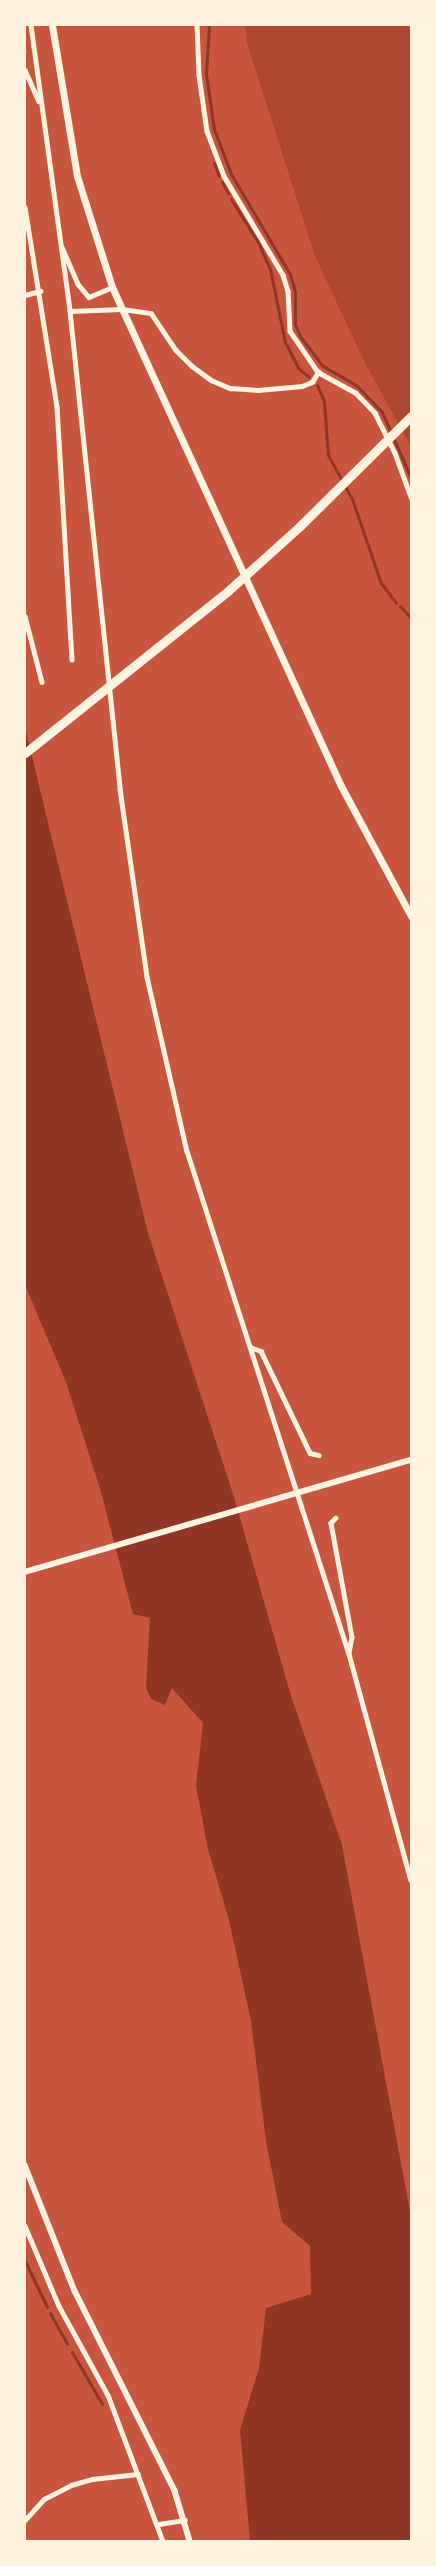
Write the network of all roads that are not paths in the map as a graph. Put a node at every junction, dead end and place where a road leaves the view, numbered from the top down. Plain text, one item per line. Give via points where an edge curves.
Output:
1 (31, 25) edge
2 (52, 25) edge
3 (197, 25) edge
4 (25, 70) edge
5 (42, 107) junction
6 (25, 207) edge
7 (60, 244) junction
8 (112, 287) junction
9 (40, 291) junction
10 (25, 295) edge
11 (122, 309) junction
12 (70, 312) junction
13 (318, 372) junction
14 (411, 416) edge
15 (411, 496) edge
16 (25, 616) edge
17 (72, 660) dead end
18 (42, 682) dead end
19 (25, 753) edge
20 (411, 916) edge
21 (250, 1347) junction
22 (319, 1455) dead end
23 (411, 1460) edge
24 (336, 1518) dead end
25 (25, 1572) edge
26 (349, 1654) junction
27 (411, 1880) edge
28 (25, 2165) edge
29 (25, 2226) edge
30 (138, 2474) junction
31 (25, 2520) edge
32 (185, 2520) junction
33 (159, 2524) junction
34 (163, 2541) edge
35 (190, 2541) edge

1 - 5 street
2 - 8 main road via 77,176
3 - 13 street via 199,76 207,131 224,176 283,275 288,291 290,331
4 - 5 street
5 - 7 street
6 - 9 street
7 - 8 street via 78,284 88,297
7 - 12 street
8 - 11 main road
9 - 10 street
9 - 17 street via 57,407
11 - 12 street
11 - 13 street via 151,313 176,350 192,366 211,380 230,388 258,390 302,386 312,382
11 - 20 main road via 341,786
12 - 21 street via 106,675 147,977 188,1151
13 - 15 street via 356,393 375,413 395,452
14 - 19 highway via 300,526 229,590
16 - 18 street
21 - 22 street via 261,1351 310,1453
21 - 26 street
23 - 25 street
24 - 26 street via 331,1523 352,1637
26 - 27 street
28 - 32 street via 75,2291 174,2491
29 - 30 street via 59,2306 108,2395
30 - 31 street via 92,2479 71,2485 44,2498
30 - 33 street
32 - 33 street
32 - 35 street
33 - 34 street

